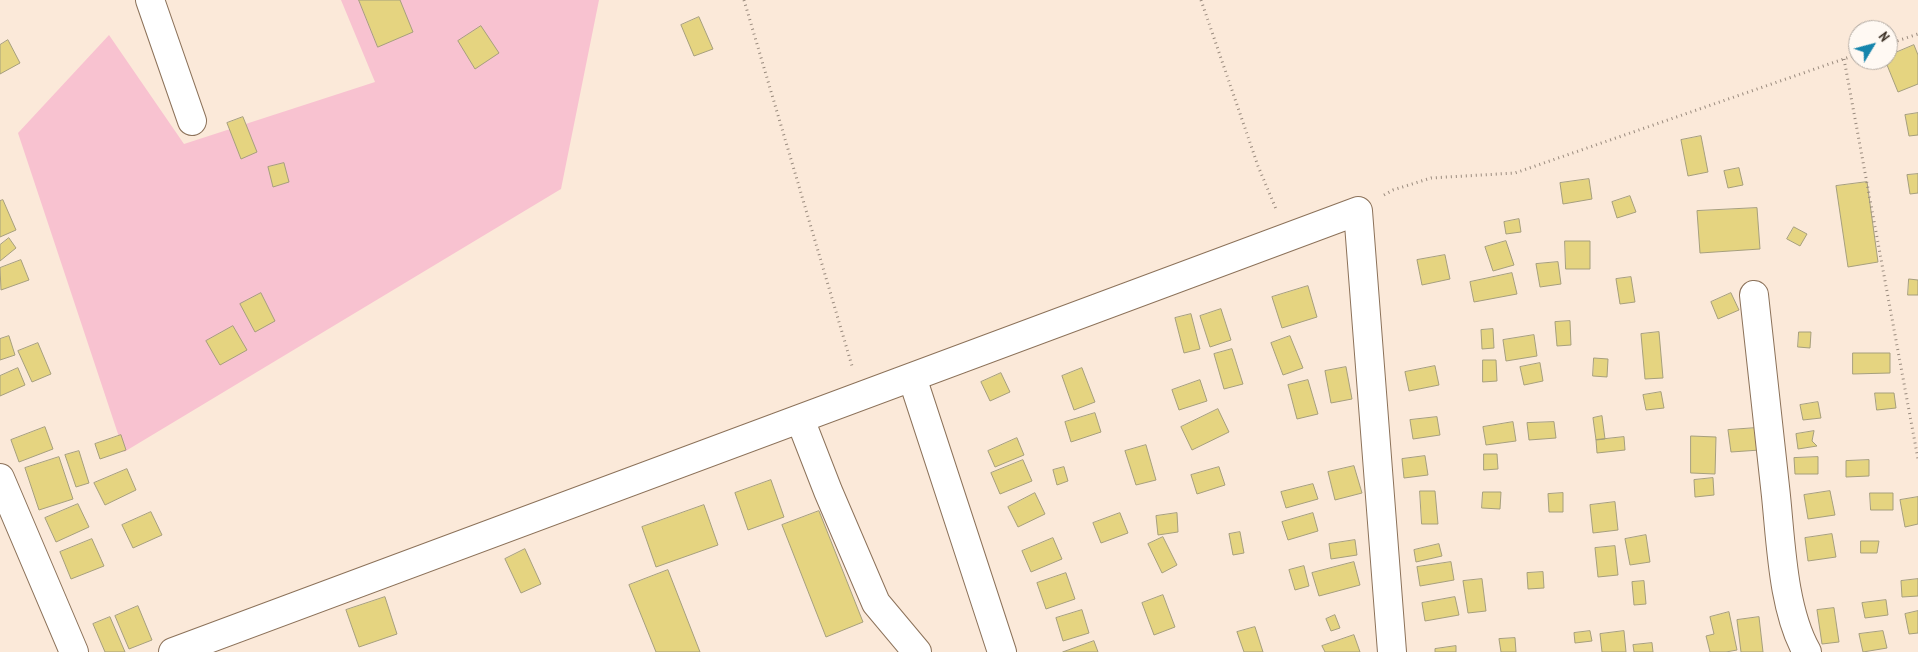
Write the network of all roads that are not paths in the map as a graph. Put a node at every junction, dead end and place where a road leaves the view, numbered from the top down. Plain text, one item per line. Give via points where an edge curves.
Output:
1 (150, 0) edge
2 (192, 121) dead end
3 (1754, 295) dead end
4 (912, 377) junction
5 (800, 419) junction
6 (0, 478) edge
7 (74, 652) edge
8 (172, 652) edge
9 (917, 652) edge
10 (1002, 652) edge
11 (1392, 652) edge
12 (1807, 652) edge

1 - 2 street
3 - 12 street via 1782,552 1790,603 1799,638
4 - 5 street
4 - 10 street
4 - 11 street via 1358,212
5 - 8 street
5 - 9 street via 876,603
6 - 7 street

